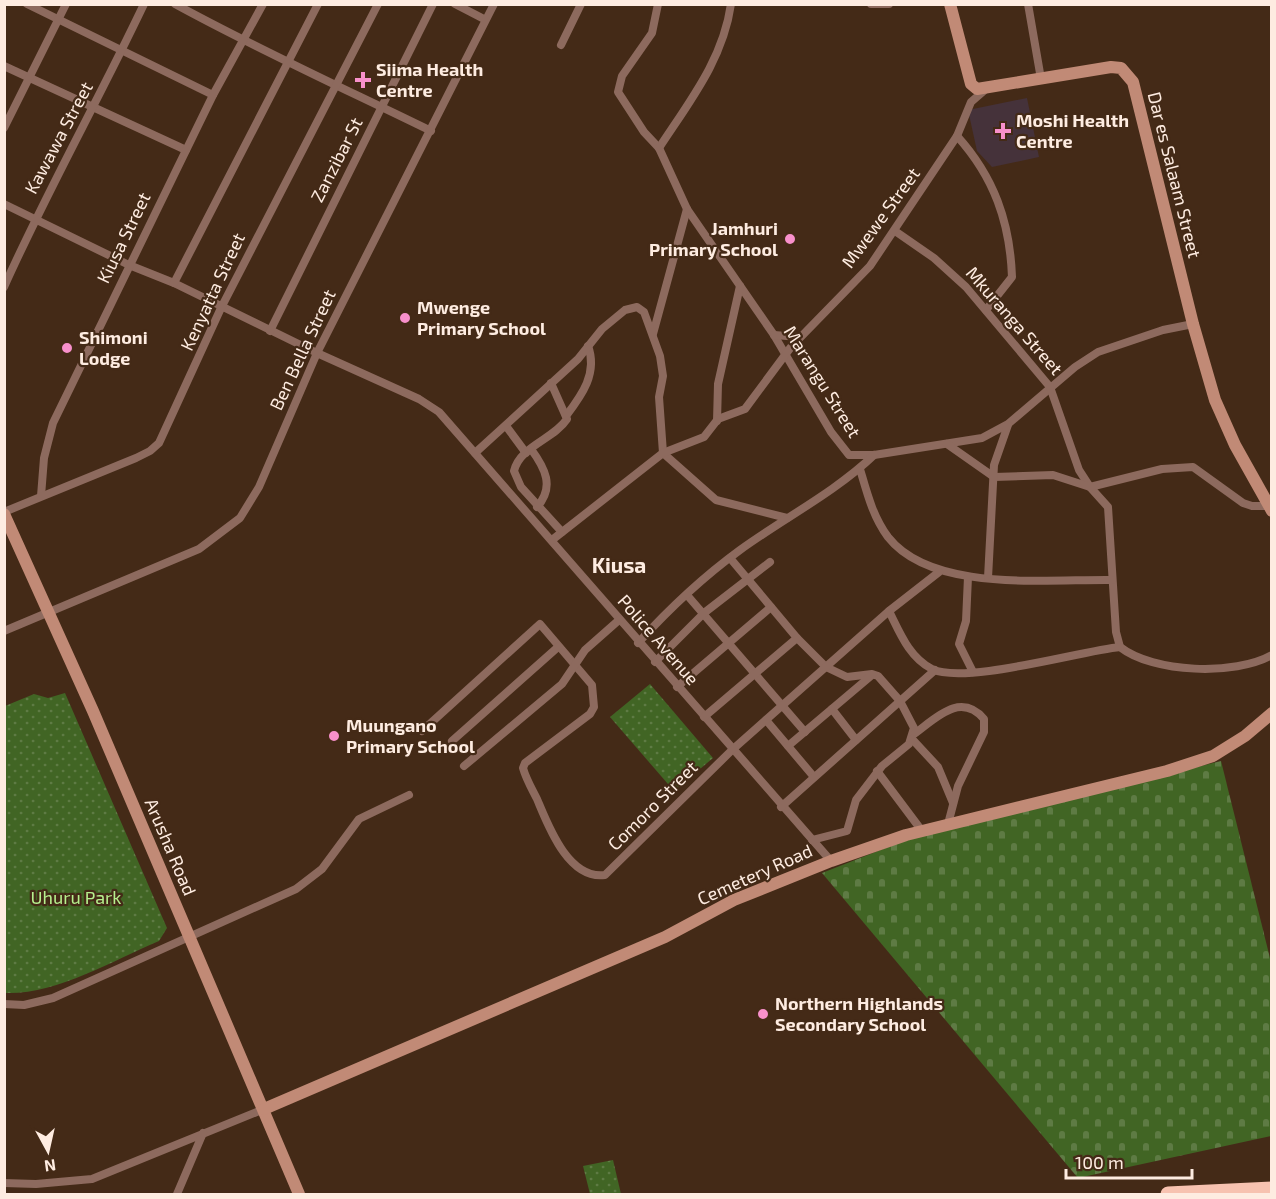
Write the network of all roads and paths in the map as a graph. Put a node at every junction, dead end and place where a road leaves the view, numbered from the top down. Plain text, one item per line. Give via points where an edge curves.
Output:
1 (27, 4) edge
2 (66, 4) edge
3 (144, 4) edge
4 (175, 4) edge
5 (263, 4) edge
6 (318, 4) edge
7 (378, 4) edge
8 (433, 4) edge
9 (455, 4) edge
10 (494, 4) edge
11 (581, 4) edge
12 (658, 4) edge
13 (731, 4) edge
14 (871, 4) edge
15 (889, 4) edge
16 (950, 4) edge
17 (1028, 4) edge
18 (59, 19) junction
19 (484, 19) junction
20 (245, 42) junction
21 (561, 45) dead end
22 (122, 51) junction
23 (291, 61) junction
24 (4, 66) edge
25 (29, 78) junction
26 (1041, 79) junction
27 (335, 85) junction
28 (986, 89) junction
29 (213, 95) junction
30 (95, 106) junction
31 (382, 107) junction
32 (4, 128) edge
33 (431, 131) junction
34 (957, 136) junction
35 (659, 148) junction
36 (186, 150) junction
37 (4, 204) edge
38 (687, 209) junction
39 (34, 220) junction
40 (895, 231) junction
41 (129, 265) junction
42 (174, 283) junction
43 (740, 286) junction
44 (4, 287) edge
45 (221, 308) junction
46 (986, 310) junction
47 (1192, 324) junction
48 (270, 331) junction
49 (653, 334) junction
50 (774, 335) junction
51 (800, 337) junction
52 (588, 346) junction
53 (316, 353) junction
54 (786, 354) junction
55 (551, 383) junction
56 (1050, 387) junction
57 (567, 417) junction
58 (717, 421) junction
59 (1008, 424) junction
60 (506, 426) junction
61 (947, 444) junction
62 (528, 451) junction
63 (475, 453) junction
64 (663, 453) junction
65 (874, 455) junction
66 (860, 470) junction
67 (994, 477) junction
68 (1090, 488) junction
69 (41, 496) junction
70 (537, 507) junction
71 (1270, 509) edge
72 (4, 513) edge
73 (787, 518) junction
74 (562, 532) junction
75 (552, 540) junction
76 (730, 558) junction
77 (770, 562) dead end
78 (939, 572) junction
79 (968, 577) junction
80 (748, 579) junction
81 (988, 579) junction
82 (1112, 580) junction
83 (687, 595) junction
84 (771, 607) junction
85 (889, 611) junction
86 (704, 613) junction
87 (49, 614) junction
88 (619, 620) junction
89 (4, 632) edge
90 (797, 638) junction
91 (729, 642) junction
92 (638, 643) junction
93 (558, 647) junction
94 (1120, 647) junction
95 (1272, 655) edge
96 (655, 662) junction
97 (574, 667) junction
98 (826, 667) junction
99 (934, 670) junction
100 (755, 672) junction
101 (972, 672) junction
102 (872, 674) junction
103 (677, 687) junction
104 (900, 701) junction
105 (782, 706) junction
106 (832, 709) junction
107 (1272, 713) edge
108 (704, 717) junction
109 (766, 720) junction
110 (422, 731) dead end
111 (805, 732) junction
112 (913, 736) junction
113 (856, 740) junction
114 (452, 741) dead end
115 (788, 746) junction
116 (732, 750) junction
117 (464, 766) dead end
118 (877, 771) junction
119 (814, 777) junction
120 (409, 795) dead end
121 (953, 804) junction
122 (782, 807) junction
123 (948, 824) junction
124 (922, 831) junction
125 (812, 840) junction
126 (831, 861) junction
127 (189, 936) junction
128 (4, 1004) edge
129 (264, 1109) junction
130 (203, 1133) junction
131 (4, 1183) edge
132 (56, 1184) junction
133 (1272, 1189) edge
134 (60, 1194) edge
135 (177, 1194) edge
136 (299, 1194) edge
137 (1168, 1194) edge
138 (1204, 1194) edge

1 - 18 street
2 - 18 street
3 - 22 street, Kawawa Street
4 - 20 street
5 - 20 street, Kiusa Street
6 - 23 street
7 - 27 street, Kenyatta Street
8 - 31 street, Zanzibar St
9 - 19 street
10 - 19 street, Ben Bella Street
11 - 21 street
12 - 35 street, Marangu Street via 652,33 618,88 622,100
13 - 35 street via 725,34 712,65
14 - 15 street
16 - 28 main road via 971,84
17 - 26 street
18 - 22 street
18 - 25 street
19 - 33 street, Ben Bella Street
20 - 23 street
20 - 29 street, Kiusa Street
22 - 29 street
22 - 30 street, Kawawa Street
23 - 27 street
23 - 42 street
24 - 25 street
25 - 30 street
25 - 32 street
26 - 28 main road, Dar es Salaam Street
26 - 47 main road, Dar es Salaam Street via 1111,67 1121,68 1133,82
27 - 31 street
27 - 45 street, Kenyatta Street
28 - 34 street, Mwewe Street via 971,102
29 - 36 street, Kiusa Street
30 - 36 street
30 - 39 street, Kawawa Street
31 - 33 street
31 - 48 street, Zanzibar St
33 - 53 street, Ben Bella Street
34 - 40 street, Mwewe Street
34 - 46 street via 996,191 1008,238 1012,277
35 - 38 street, Marangu Street
36 - 41 street, Kiusa Street
37 - 39 street, Police Avenue
38 - 43 street, Marangu Street
38 - 49 street
39 - 41 street, Police Avenue
39 - 44 street, Kawawa Street
40 - 46 street, Mkuranga Street via 951,273
40 - 51 street, Mwewe Street via 870,266
41 - 42 street, Police Avenue
41 - 69 street, Kiusa Street via 53,423 44,458
42 - 45 street, Police Avenue
43 - 50 street, Marangu Street
43 - 58 street via 718,384
45 - 48 street, Police Avenue
45 - 69 street, Kenyatta Street via 159,443 150,452
46 - 56 street, Mkuranga Street
47 - 56 street, Marangu Street via 1098,352
47 - 71 main road, Dar es Salaam Street via 1226,428
48 - 53 street, Police Avenue
49 - 52 street via 644,312 631,308 602,328
49 - 64 street via 663,372 659,397
50 - 51 street
50 - 54 street, Marangu Street
51 - 54 street, Mwewe Street
52 - 55 street
52 - 57 street via 592,373
53 - 63 street, Police Avenue via 420,399 439,412
53 - 87 street, Ben Bella Street via 259,487 240,518 200,549
54 - 58 street, Mwewe Street via 745,409
54 - 65 street, Marangu Street via 845,451 854,456
55 - 57 street
55 - 60 street
56 - 59 street, Marangu Street
56 - 68 street, Mkuranga Street via 1079,470
57 - 62 street via 561,427
58 - 64 street, Mwewe Street via 704,437
59 - 61 street, Marangu Street via 982,438
59 - 67 street via 996,455
60 - 62 street
60 - 63 street
61 - 65 street, Marangu Street
61 - 67 street
62 - 70 street via 547,477 545,497
62 - 70 street via 516,463 515,477
63 - 75 street, Police Avenue
64 - 73 street via 717,500
64 - 74 street, Mwewe Street
65 - 66 street
66 - 73 street
66 - 78 street via 873,512 890,539
67 - 68 street via 1053,476
67 - 81 street
68 - 71 street via 1185,465 1220,484 1243,503
68 - 82 street, Mkuranga Street via 1108,507
69 - 72 street, Kenyatta Street
70 - 74 street
72 - 87 main road, Arusha Road
73 - 76 street
74 - 75 street, Mwewe Street
75 - 88 street, Police Avenue
76 - 80 street
76 - 83 street
77 - 80 street
78 - 79 street
78 - 85 street, Comoro Street
79 - 81 street
79 - 101 street via 967,615 959,644
80 - 84 street
80 - 86 street
81 - 82 street
82 - 94 street, Mkuranga Street
83 - 86 street
83 - 92 street
84 - 90 street
84 - 91 street
85 - 98 street, Comoro Street
85 - 99 street via 912,653
86 - 91 street
86 - 96 street
87 - 89 street, Ben Bella Street
87 - 127 main road, Arusha Road
88 - 92 street, Police Avenue
88 - 97 street via 585,650
90 - 98 street
90 - 100 street
91 - 100 street
91 - 103 street
92 - 96 street, Police Avenue
93 - 97 street
93 - 110 street via 540,624
93 - 114 street
94 - 95 street via 1138,658 1185,668 1236,666
94 - 101 street
96 - 103 street, Police Avenue
97 - 116 street, Comoro Street via 594,690 592,711 523,768 549,831 575,865 588,874 604,875 613,869
97 - 117 street via 562,684
98 - 102 street via 852,678
98 - 105 street, Comoro Street
99 - 101 street
99 - 104 street
100 - 105 street
100 - 108 street
102 - 104 street
102 - 106 street
103 - 108 street, Police Avenue
104 - 112 street via 912,723
104 - 113 street
105 - 109 street, Comoro Street
105 - 111 street
106 - 111 street
106 - 113 street
107 - 123 main road, Cemetery Road via 1213,756
108 - 116 street, Police Avenue
109 - 115 street
109 - 116 street, Comoro Street
111 - 115 street
112 - 118 street
112 - 121 street via 938,767
112 - 121 street via 954,707 972,710 984,718 984,732 968,761
113 - 119 street
115 - 119 street
116 - 122 street, Police Avenue
118 - 124 street
118 - 125 street via 854,804 847,831
119 - 122 street
120 - 127 street via 359,819 304,885
121 - 123 street
122 - 125 street, Police Avenue
123 - 124 main road, Cemetery Road
124 - 126 main road, Cemetery Road
125 - 126 street, Police Avenue
126 - 129 main road, Cemetery Road via 734,900 665,937
127 - 128 street via 52,998 24,1005
127 - 129 main road, Arusha Road
129 - 130 street
129 - 136 main road, Arusha Road
130 - 132 street via 92,1179
130 - 135 street
131 - 132 street
132 - 134 street
133 - 138 highway
137 - 138 highway

